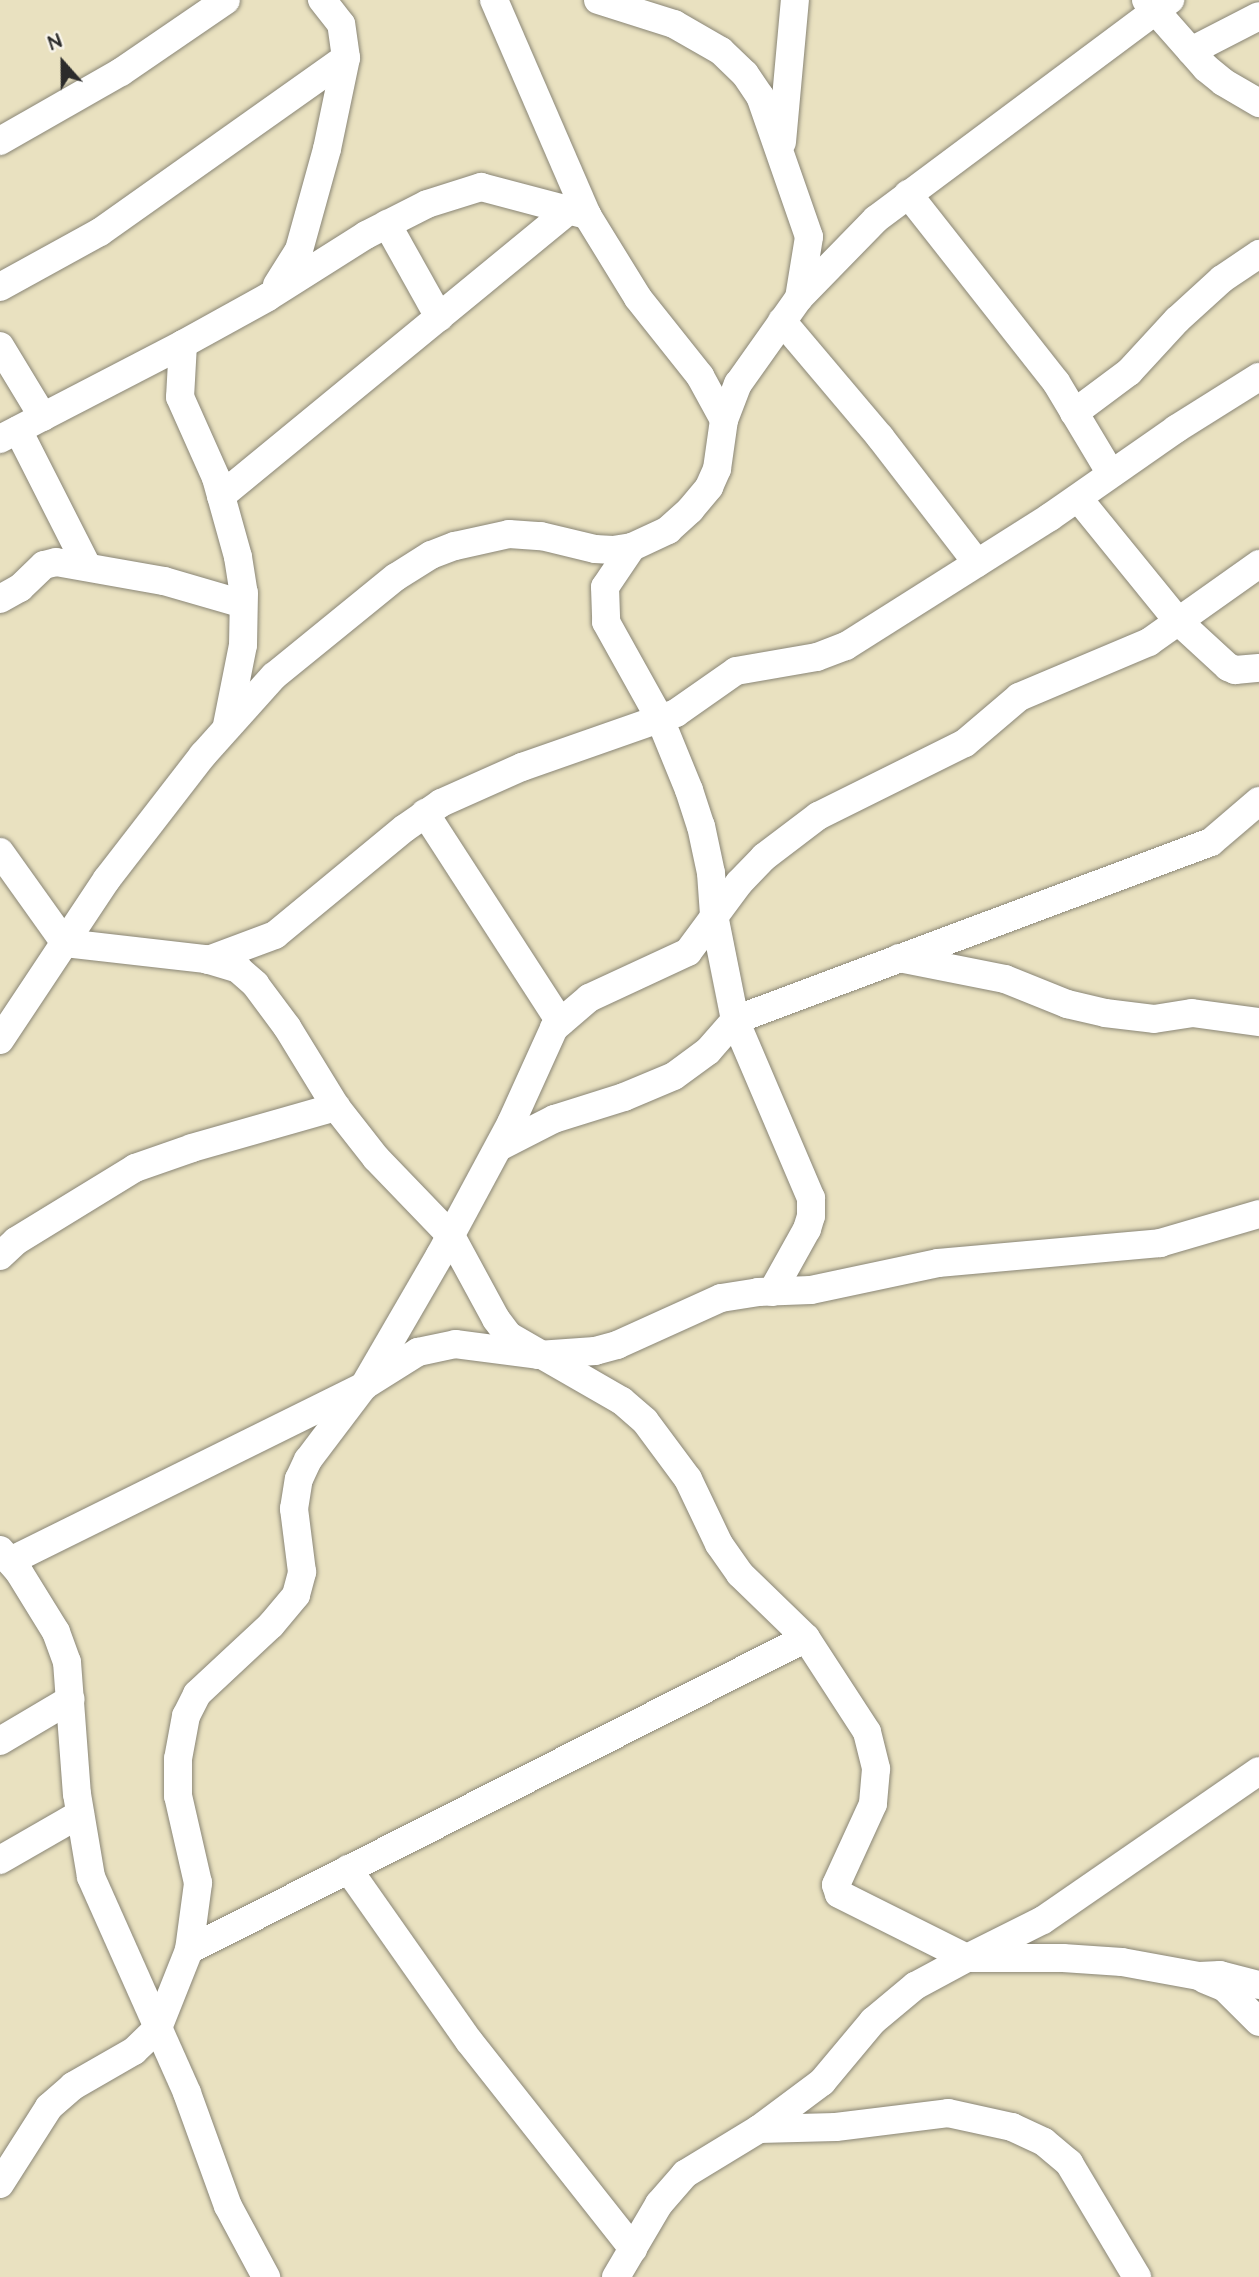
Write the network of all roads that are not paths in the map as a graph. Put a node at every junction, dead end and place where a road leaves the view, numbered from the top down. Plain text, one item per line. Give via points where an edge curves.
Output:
1 (226, 0) edge
2 (322, 0) edge
3 (494, 0) edge
4 (598, 0) edge
5 (795, 0) edge
6 (1157, 4) edge
7 (1259, 16) edge
8 (1191, 51) junction
9 (346, 58) junction
10 (1259, 103) edge
11 (0, 141) edge
12 (781, 152) junction
13 (908, 194) junction
14 (578, 213) junction
15 (387, 224) junction
16 (1259, 254) edge
17 (0, 287) edge
18 (268, 297) junction
19 (799, 298) junction
20 (439, 317) junction
21 (782, 321) junction
22 (183, 344) junction
23 (0, 346) edge
24 (1259, 377) edge
25 (1074, 413) junction
26 (43, 417) junction
27 (724, 420) junction
28 (9, 435) edge
29 (1111, 474) junction
30 (221, 496) junction
31 (1078, 498) junction
32 (632, 547) junction
33 (977, 563) junction
34 (1259, 564) edge
35 (87, 566) junction
36 (0, 599) edge
37 (243, 604) junction
38 (1178, 621) junction
39 (1259, 668) edge
40 (660, 719) junction
41 (228, 725) junction
42 (1259, 801) edge
43 (425, 813) junction
44 (0, 852) edge
45 (714, 915) junction
46 (65, 943) junction
47 (899, 958) junction
48 (208, 960) junction
49 (735, 1020) junction
50 (560, 1022) junction
51 (1259, 1022) edge
52 (0, 1040) edge
53 (336, 1107) junction
54 (499, 1147) junction
55 (1259, 1214) edge
56 (451, 1236) junction
57 (0, 1256) edge
58 (772, 1292) junction
59 (538, 1355) junction
60 (363, 1386) junction
61 (5, 1555) edge
62 (806, 1638) junction
63 (71, 1699) junction
64 (0, 1741) edge
65 (1259, 1771) edge
66 (80, 1814) junction
67 (0, 1860) edge
68 (348, 1869) junction
69 (189, 1950) junction
70 (967, 1958) junction
71 (1199, 1976) junction
72 (1259, 1985) edge
73 (1259, 2022) edge
74 (158, 2028) junction
75 (758, 2129) junction
76 (11, 2143) edge
77 (0, 2183) edge
78 (633, 2249) junction
79 (1132, 2276) edge
80 (266, 2277) edge
81 (616, 2277) edge

1 - 11 street via 121,72
2 - 9 street via 341,24
3 - 14 street
4 - 12 street via 674,24 720,51 760,96
5 - 12 street
6 - 8 street
6 - 13 street
7 - 8 street
8 - 10 street via 1223,82
9 - 17 street via 100,232
9 - 18 street via 299,250
12 - 19 street via 809,237
13 - 19 street via 876,219
13 - 25 street via 1056,382
14 - 15 street via 481,187 427,204
14 - 20 street
14 - 27 street via 713,396
15 - 18 street
15 - 20 street
16 - 25 street via 1222,279 1129,372
18 - 22 street
19 - 21 street
20 - 30 street
21 - 27 street via 738,384
21 - 33 street via 880,437
22 - 26 street
22 - 30 street via 180,397
23 - 26 street
24 - 29 street
25 - 29 street
26 - 28 street
27 - 32 street via 717,469 709,486 668,530
28 - 35 street
29 - 31 street
30 - 37 street via 238,557
31 - 33 street
31 - 38 street
32 - 40 street via 605,587 606,622
32 - 41 street via 595,549 541,536 509,534 432,555 311,644
33 - 40 street via 834,652 736,671 688,707
34 - 38 street
35 - 36 street via 50,563
35 - 37 street via 164,580
37 - 41 street via 243,645
38 - 39 street via 1228,667
38 - 45 street via 1149,642 1019,697 965,744 818,816 764,858
40 - 43 street via 522,767
40 - 45 street via 701,826
41 - 46 street via 107,879
42 - 47 street via 1211,842
43 - 48 street via 275,935
43 - 50 street
44 - 46 street
45 - 49 street
45 - 50 street via 688,952 589,998
46 - 48 street
46 - 52 street
47 - 49 street
47 - 51 street via 1005,979 1067,1004 1104,1013 1154,1019 1192,1013
48 - 53 street via 238,970 255,984
49 - 54 street via 708,1051 674,1076 554,1119
49 - 58 street via 811,1198 807,1230
50 - 54 street
53 - 56 street via 376,1158
53 - 57 street via 135,1168 16,1241
54 - 56 street
55 - 58 street via 1160,1243 938,1263 811,1290
56 - 59 street via 496,1319 516,1342
56 - 60 street
58 - 59 street via 708,1302 605,1349
59 - 60 street via 455,1344 418,1352
59 - 62 street via 622,1401 645,1421 688,1479 719,1544 740,1574
60 - 61 street
60 - 69 street via 299,1479 294,1509 302,1572 296,1595 271,1625 197,1694 186,1716 178,1759 178,1796 198,1883
61 - 63 street via 56,1632 67,1662
62 - 68 street
62 - 70 street via 867,1732 876,1769 873,1804 836,1891
63 - 64 street
63 - 66 street
65 - 70 street via 1043,1920
66 - 67 street
66 - 74 street via 91,1877
68 - 69 street
68 - 78 street via 468,2041
69 - 74 street
70 - 71 street via 1122,1962
70 - 75 street via 915,1986 873,2021 822,2082
71 - 72 street via 1220,1975
71 - 73 street via 1224,1988
74 - 76 street via 134,2051 73,2086
74 - 80 street via 228,2206
75 - 78 street via 685,2174 659,2204
75 - 79 street via 836,2127 948,2113 1012,2127 1044,2142 1069,2163
76 - 77 street
78 - 81 street

